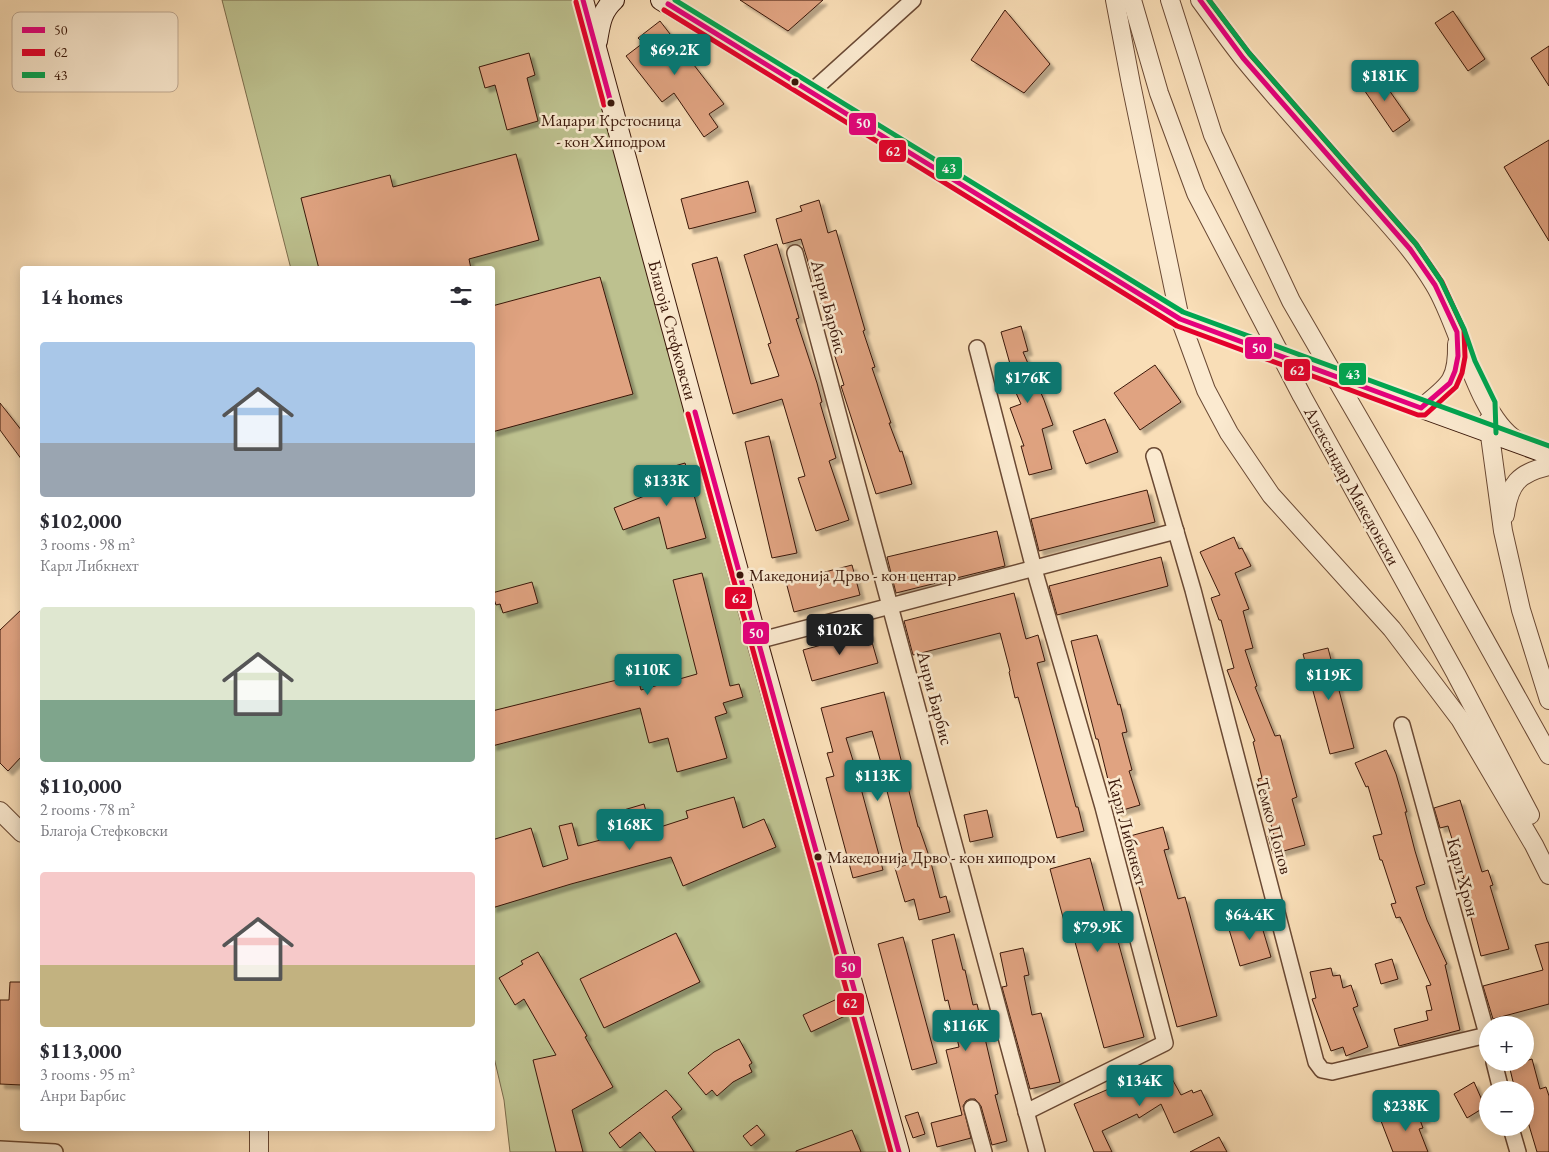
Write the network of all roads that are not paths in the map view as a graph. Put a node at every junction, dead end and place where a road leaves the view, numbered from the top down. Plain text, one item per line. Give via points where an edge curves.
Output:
1 (583, 0) edge
2 (614, 0) edge
3 (913, 0) edge
4 (1115, 0) edge
5 (1132, 0) edge
6 (1170, 0) edge
7 (1200, 0) edge
8 (664, 1) edge
9 (596, 48) junction
10 (812, 92) junction
11 (795, 253) dead end
12 (1180, 319) junction
13 (1457, 332) junction
14 (976, 348) dead end
15 (1488, 406) junction
16 (1420, 408) junction
17 (1489, 432) junction
18 (1522, 444) junction
19 (1549, 454) edge
20 (1154, 456) dead end
21 (1549, 466) edge
22 (1176, 531) junction
23 (1503, 531) junction
24 (1034, 569) junction
25 (891, 607) junction
26 (757, 642) junction
27 (1549, 700) edge
28 (1402, 725) dead end
29 (1549, 754) edge
30 (0, 811) edge
31 (20, 831) edge
32 (1549, 851) edge
33 (1549, 874) edge
34 (1481, 1016) edge
35 (1479, 1039) edge
36 (972, 1108) dead end
37 (1026, 1112) junction
38 (259, 1131) edge
39 (1513, 1136) edge
40 (0, 1149) edge
41 (55, 1152) edge
42 (259, 1152) edge
43 (899, 1152) edge
44 (984, 1152) edge
45 (1037, 1152) edge
46 (1518, 1152) edge

1 - 9 main road, Благоја Стефковски
2 - 9 main road via 601,16
3 - 10 street
4 - 12 street
5 - 32 street, Александар Македонски via 1159,93 1196,193 1302,396 1456,674
6 - 29 street via 1213,135 1291,301
7 - 13 street via 1247,63 1410,249 1435,285
8 - 10 main road
9 - 26 main road, Благоја Стефковски
10 - 12 main road
11 - 25 street, Анри Барбис
12 - 16 main road, bridge
12 - 33 street via 1206,390 1229,433 1271,495 1392,629 1460,719
13 - 15 street
13 - 16 street via 1458,356 1450,382
14 - 24 street, Карл Либкнехт
15 - 17 street
15 - 18 street via 1498,424
16 - 17 main road
17 - 18 main road
17 - 23 street
18 - 19 main road
20 - 22 street, Темко Попов
21 - 23 street via 1527,472 1516,483 1508,496
22 - 24 street
22 - 35 street, Темко Попов via 1316,1062 1322,1070 1332,1072
23 - 27 street via 1521,610
24 - 25 street
24 - 37 street, Карл Либкнехт via 1103,807 1165,1043
25 - 26 street
25 - 37 street, Анри Барбис
26 - 43 main road, Благоја Стефковски
28 - 34 street, Карл Хрон
30 - 31 street
36 - 44 street
37 - 45 street, Анри Барбис
38 - 42 street
39 - 46 street
40 - 41 street

